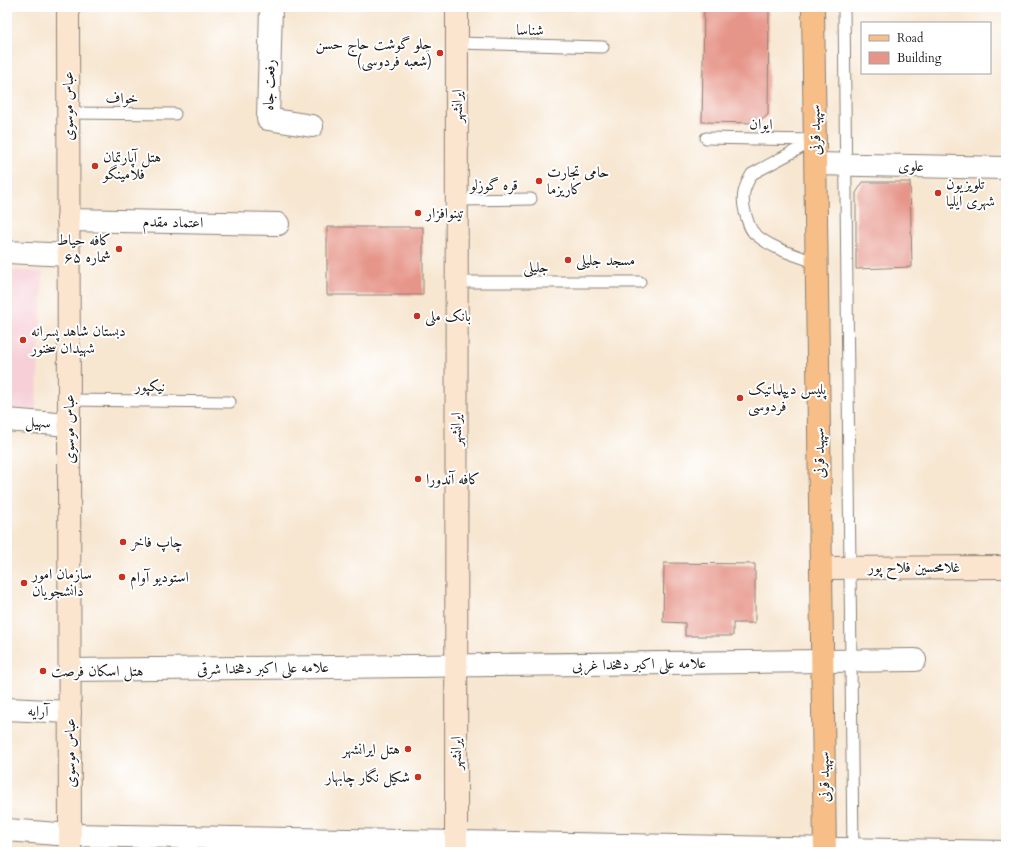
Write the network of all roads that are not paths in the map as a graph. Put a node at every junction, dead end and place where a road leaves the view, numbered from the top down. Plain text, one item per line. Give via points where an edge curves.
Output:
1 (68, 7) edge
2 (271, 7) edge
3 (457, 7) edge
4 (813, 7) edge
5 (844, 7) edge
6 (457, 43) junction
7 (603, 47) dead end
8 (68, 113) junction
9 (176, 114) dead end
10 (312, 126) dead end
11 (706, 138) dead end
12 (815, 140) junction
13 (816, 164) junction
14 (846, 165) junction
15 (1006, 168) edge
16 (531, 199) dead end
17 (456, 200) junction
18 (68, 220) junction
19 (278, 224) dead end
20 (7, 252) edge
21 (69, 255) junction
22 (817, 263) junction
23 (456, 282) junction
24 (640, 282) dead end
25 (69, 400) junction
26 (230, 402) dead end
27 (7, 420) edge
28 (69, 425) junction
29 (1006, 567) edge
30 (821, 568) junction
31 (850, 568) junction
32 (916, 660) dead end
33 (850, 661) junction
34 (822, 662) junction
35 (456, 666) junction
36 (70, 670) junction
37 (7, 709) edge
38 (70, 712) junction
39 (7, 830) edge
40 (70, 844) edge
41 (456, 847) edge
42 (589, 848) edge
43 (825, 850) edge
44 (853, 851) edge
45 (1006, 852) edge

1 - 8 street, عباس موسوی
2 - 10 street, رفعت جاه via 268,119
3 - 6 street, ایرانشهر
4 - 12 main road, سپهبد قرنی
5 - 14 lane
6 - 7 lane, شناسا
6 - 17 street, ایرانشهر
8 - 9 lane, خواف
8 - 18 street, عباس موسوی
11 - 12 lane, ایوان
12 - 13 main road, سپهبد قرنی
12 - 22 lane via 752,174 746,184 742,203 754,234 777,248
13 - 14 street, علوی
13 - 22 main road, سپهبد قرنی
14 - 15 street, علوی
14 - 31 lane
16 - 17 lane, قره گوزلو
17 - 23 street, ایرانشهر
18 - 19 street, اعتماد مقدم
18 - 21 street, عباس موسوی
20 - 21 street
21 - 25 street, عباس موسوی
22 - 30 main road, سپهبد قرنی
23 - 24 lane, جلیلی
23 - 35 street, ایرانشهر
25 - 26 lane, نیکپور
25 - 28 street, عباس موسوی
27 - 28 street, سهیل
28 - 36 street, عباس موسوی
29 - 31 street, غلامحسین فلاح‌ پور
30 - 31 street, غلامحسین فلاح‌ پور
30 - 34 main road, سپهبد قرنی
31 - 33 lane
32 - 33 street, علامه علی اکبر دهخدا غربی
33 - 34 street, علامه علی اکبر دهخدا غربی
33 - 44 lane
34 - 35 street, علامه علی اکبر دهخدا غربی
34 - 43 main road, سپهبد قرنی
35 - 36 street, علامه علی اکبر دهخدا شرقی
35 - 41 street, ایرانشهر
36 - 38 street, عباس موسوی
37 - 38 street, آرایه
38 - 40 street, عباس موسوی
39 - 40 street
40 - 41 street
41 - 42 street
42 - 43 street
43 - 44 street
44 - 45 street

